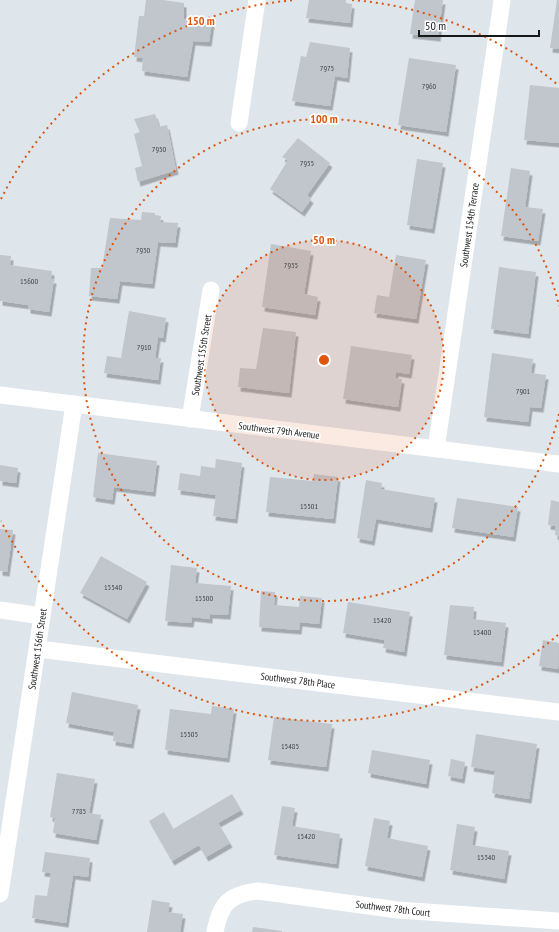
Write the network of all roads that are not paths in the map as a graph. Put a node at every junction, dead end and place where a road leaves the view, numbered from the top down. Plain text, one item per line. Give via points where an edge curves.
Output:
1 (257, 0) edge
2 (502, 1) dead end
3 (239, 124) dead end
4 (211, 290) dead end
5 (0, 395) edge
6 (74, 404) junction
7 (190, 419) junction
8 (436, 449) junction
9 (559, 464) edge
10 (0, 610) edge
11 (42, 616) junction
12 (38, 649) junction
13 (559, 712) edge
14 (5, 828) edge
15 (0, 894) edge
16 (559, 921) edge
17 (216, 932) edge

1 - 3 street
2 - 8 street, Southwest 154th Terrace
4 - 7 street, Southwest 155th Street
5 - 6 street, Southwest 79th Avenue
6 - 7 street, Southwest 79th Avenue
6 - 11 street, Southwest 156th Street
7 - 8 street, Southwest 79th Avenue
8 - 9 street, Southwest 79th Avenue
10 - 11 street
11 - 12 street, Southwest 156th Street
12 - 13 street, Southwest 78th Place
12 - 14 street, Southwest 156th Street
14 - 15 street, Southwest 156th Street
16 - 17 street, Southwest 78th Court via 398,910 258,891 245,892 228,900 222,908

